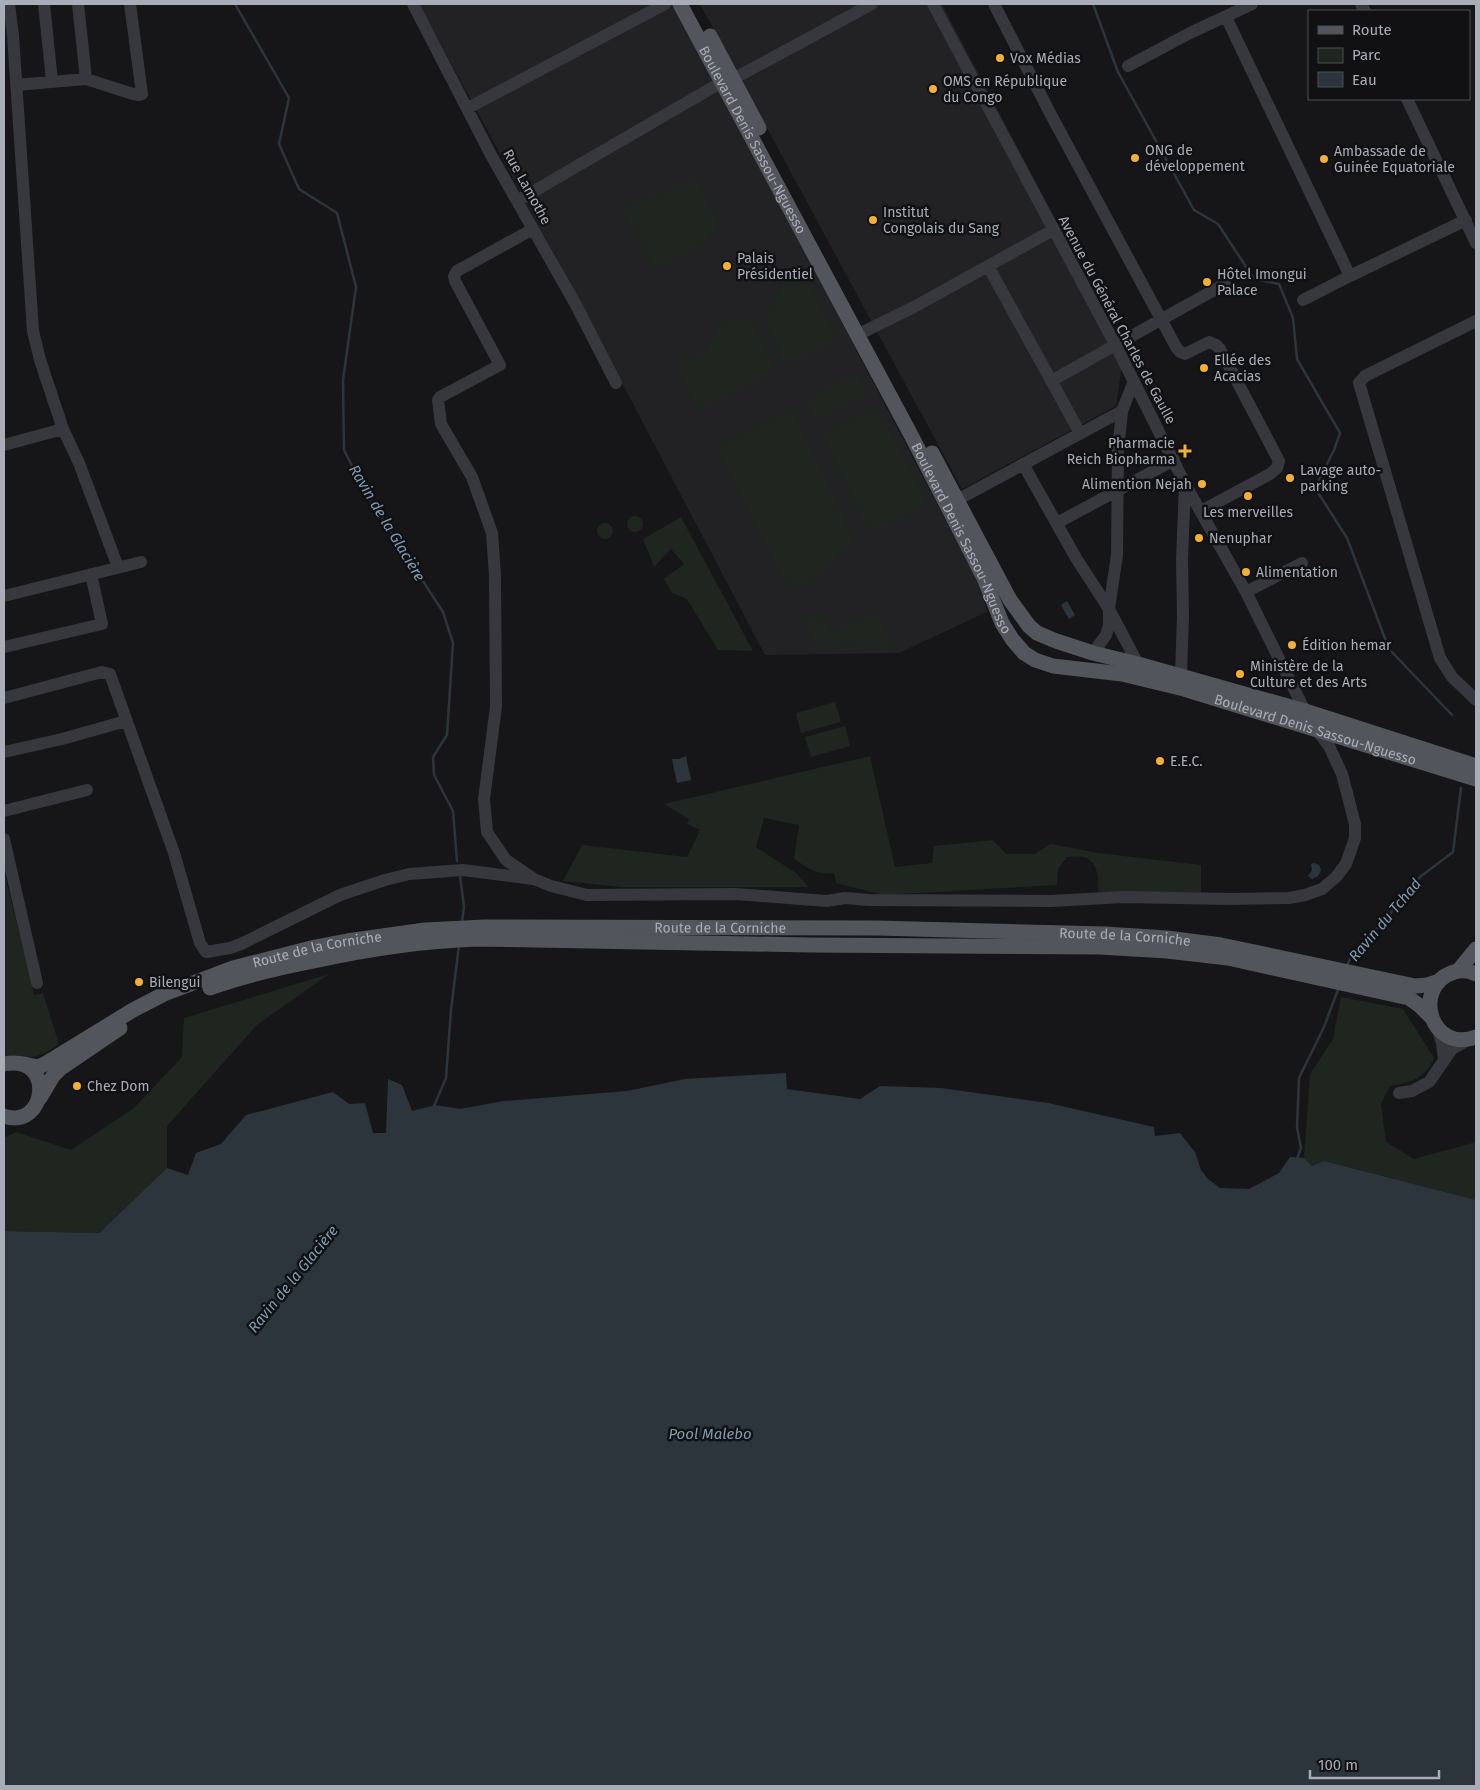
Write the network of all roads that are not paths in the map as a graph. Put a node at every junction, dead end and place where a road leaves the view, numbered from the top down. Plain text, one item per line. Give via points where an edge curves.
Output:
1 (9, 4) edge
2 (44, 4) edge
3 (78, 4) edge
4 (130, 4) edge
5 (413, 4) edge
6 (664, 4) edge
7 (680, 4) edge
8 (692, 4) edge
9 (872, 4) edge
10 (933, 4) edge
11 (994, 4) edge
12 (1252, 4) edge
13 (1226, 16) junction
14 (1128, 66) dead end
15 (86, 78) junction
16 (52, 81) junction
17 (728, 81) junction
18 (16, 85) junction
19 (1407, 100) edge
20 (468, 108) junction
21 (516, 201) junction
22 (1466, 220) junction
23 (533, 229) junction
24 (1053, 230) junction
25 (1476, 243) edge
26 (988, 266) junction
27 (1350, 276) junction
28 (1225, 284) dead end
29 (1303, 300) dead end
30 (1162, 320) junction
31 (1476, 321) edge
32 (862, 333) junction
33 (1116, 346) junction
34 (1051, 381) junction
35 (1134, 381) junction
36 (616, 383) dead end
37 (1122, 411) junction
38 (63, 429) junction
39 (1080, 433) junction
40 (4, 445) edge
41 (1174, 460) junction
42 (1023, 464) junction
43 (1186, 484) junction
44 (1117, 490) junction
45 (957, 500) junction
46 (1201, 511) junction
47 (1057, 523) junction
48 (141, 562) dead end
49 (1302, 563) dead end
50 (118, 567) junction
51 (91, 574) junction
52 (1246, 592) junction
53 (4, 596) edge
54 (1109, 609) junction
55 (4, 647) edge
56 (1093, 653) junction
57 (1138, 664) junction
58 (1181, 676) junction
59 (4, 698) edge
60 (1476, 700) edge
61 (1305, 711) junction
62 (126, 721) junction
63 (1316, 729) junction
64 (4, 752) edge
65 (1476, 766) edge
66 (1476, 779) edge
67 (87, 790) dead end
68 (4, 812) edge
69 (4, 839) edge
70 (534, 879) junction
71 (1476, 949) edge
72 (1458, 970) junction
73 (235, 973) junction
74 (1476, 974) edge
75 (1439, 980) junction
76 (37, 983) dead end
77 (1386, 986) junction
78 (1433, 1022) junction
79 (1472, 1038) edge
80 (1444, 1059) junction
81 (11, 1063) edge
82 (1399, 1093) dead end
83 (40, 1098) junction
84 (11, 1117) edge
85 (4, 1124) edge

1 - 18 street
2 - 16 street
3 - 15 street
4 - 15 street via 142,94
5 - 20 street, Rue Lamothe
6 - 20 street
7 - 17 main road, Boulevard Denis Sassou-Nguesso
8 - 17 main road, Boulevard Denis Sassou-Nguesso
9 - 17 street
10 - 24 street, Avenue du Général Charles de Gaulle
11 - 30 street
12 - 13 street
13 - 14 street
13 - 27 street
15 - 16 street
16 - 18 street
17 - 21 street
17 - 32 main road, Boulevard Denis Sassou-Nguesso
18 - 38 street via 33,331
19 - 22 street
20 - 21 street, Rue Lamothe
21 - 23 street, Rue Lamothe
22 - 25 street
22 - 27 street
23 - 36 street, Rue Lamothe
23 - 70 street via 455,274 455,282 500,365 438,400 441,424 472,477 492,533 496,707 484,799 487,832 506,860
24 - 26 street
24 - 33 street, Avenue du Général Charles de Gaulle
26 - 32 street
26 - 34 street
27 - 29 street
28 - 30 street
30 - 33 street
30 - 46 street via 1182,354 1209,342 1216,344 1279,461 1270,474
31 - 60 street via 1365,376 1359,383 1440,658 1452,677
32 - 45 main road, Boulevard Denis Sassou-Nguesso
32 - 63 main road, Boulevard Denis Sassou-Nguesso via 1002,622 1024,653 1053,666 1142,678
33 - 34 street
33 - 35 street, Avenue du Général Charles de Gaulle
34 - 39 street
35 - 37 street
35 - 41 street, Avenue du Général Charles de Gaulle
37 - 39 street
37 - 44 street
38 - 40 street
38 - 50 street
39 - 42 street
41 - 43 street, Avenue du Général Charles de Gaulle
41 - 44 street
42 - 45 street
42 - 47 street
43 - 46 street, Avenue du Général Charles de Gaulle
43 - 58 street
44 - 47 street
44 - 54 street via 1117,555
45 - 56 main road, Boulevard Denis Sassou-Nguesso via 1023,620 1037,633
46 - 52 street, Avenue du Général Charles de Gaulle
47 - 54 street
48 - 50 street
49 - 52 street
50 - 51 street
51 - 53 street
51 - 55 street via 102,624
52 - 61 street, Avenue du Général Charles de Gaulle
54 - 56 street via 1106,635
54 - 57 street
56 - 57 main road, Boulevard Denis Sassou-Nguesso
57 - 58 main road, Boulevard Denis Sassou-Nguesso
58 - 61 main road, Boulevard Denis Sassou-Nguesso
59 - 62 street via 107,672
61 - 63 street, Avenue du Général Charles de Gaulle
61 - 65 main road, Boulevard Denis Sassou-Nguesso
62 - 64 street
62 - 70 street via 174,853 200,943 206,952 241,944 340,895 409,874 456,870
63 - 66 main road, Boulevard Denis Sassou-Nguesso
63 - 70 street, Avenue du Général Charles de Gaulle via 1329,746 1342,774 1352,810 1355,838 1346,864 1336,877 1322,889 1305,895 1230,899 845,898 826,901 734,894 587,895
67 - 68 street
69 - 76 street
71 - 72 main road
72 - 74 main road
72 - 75 main road, Route de la Corniche
73 - 77 main road, Route de la Corniche via 315,947 425,930 485,927 877,928 1167,938 1221,945
73 - 81 main road, Route de la Corniche via 164,994 38,1067
73 - 83 main road, Route de la Corniche via 120,1028 61,1068
75 - 77 main road, Route de la Corniche via 1415,986
75 - 78 main road via 1430,1002
77 - 78 main road, Route de la Corniche via 1420,1006
78 - 79 main road, Route de la Corniche via 1445,1035 1456,1040
78 - 80 street via 1442,1043
79 - 80 street
80 - 82 street via 1430,1082
81 - 83 main road, Route de la Corniche via 32,1070 41,1088
83 - 84 main road, Route de la Corniche via 32,1110
84 - 85 main road, Route de la Corniche

